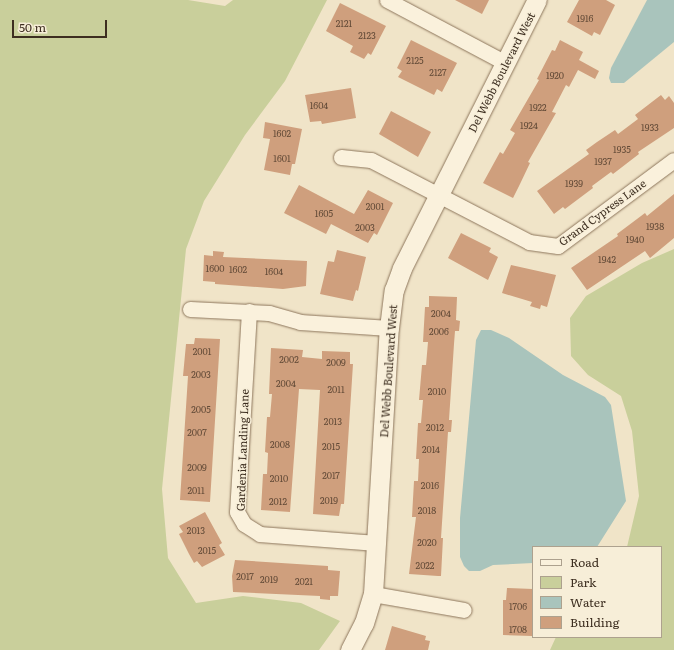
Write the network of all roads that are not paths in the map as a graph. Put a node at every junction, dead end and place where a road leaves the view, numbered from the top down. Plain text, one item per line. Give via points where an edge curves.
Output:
1 (387, 0) edge
2 (537, 0) edge
3 (504, 62) junction
4 (341, 157) dead end
5 (674, 160) edge
6 (440, 194) junction
7 (190, 309) dead end
8 (249, 311) junction
9 (389, 328) junction
10 (376, 543) junction
11 (373, 594) junction
12 (464, 610) dead end
13 (350, 650) edge

1 - 3 street
2 - 3 street, Del Webb Boulevard West
3 - 6 street, Del Webb Boulevard West
4 - 6 street, Grand Cypress Lane via 371,160
5 - 6 street, Grand Cypress Lane via 558,246 529,242
6 - 9 street, Del Webb Boulevard West via 402,268 394,290
7 - 8 street
8 - 9 street via 269,313 300,322
8 - 10 street, Gardenia Landing Lane via 238,512 244,524 260,534
9 - 10 street, Del Webb Boulevard West
10 - 11 street, Del Webb Boulevard West
11 - 12 street
11 - 13 street, Del Webb Boulevard West via 364,623

